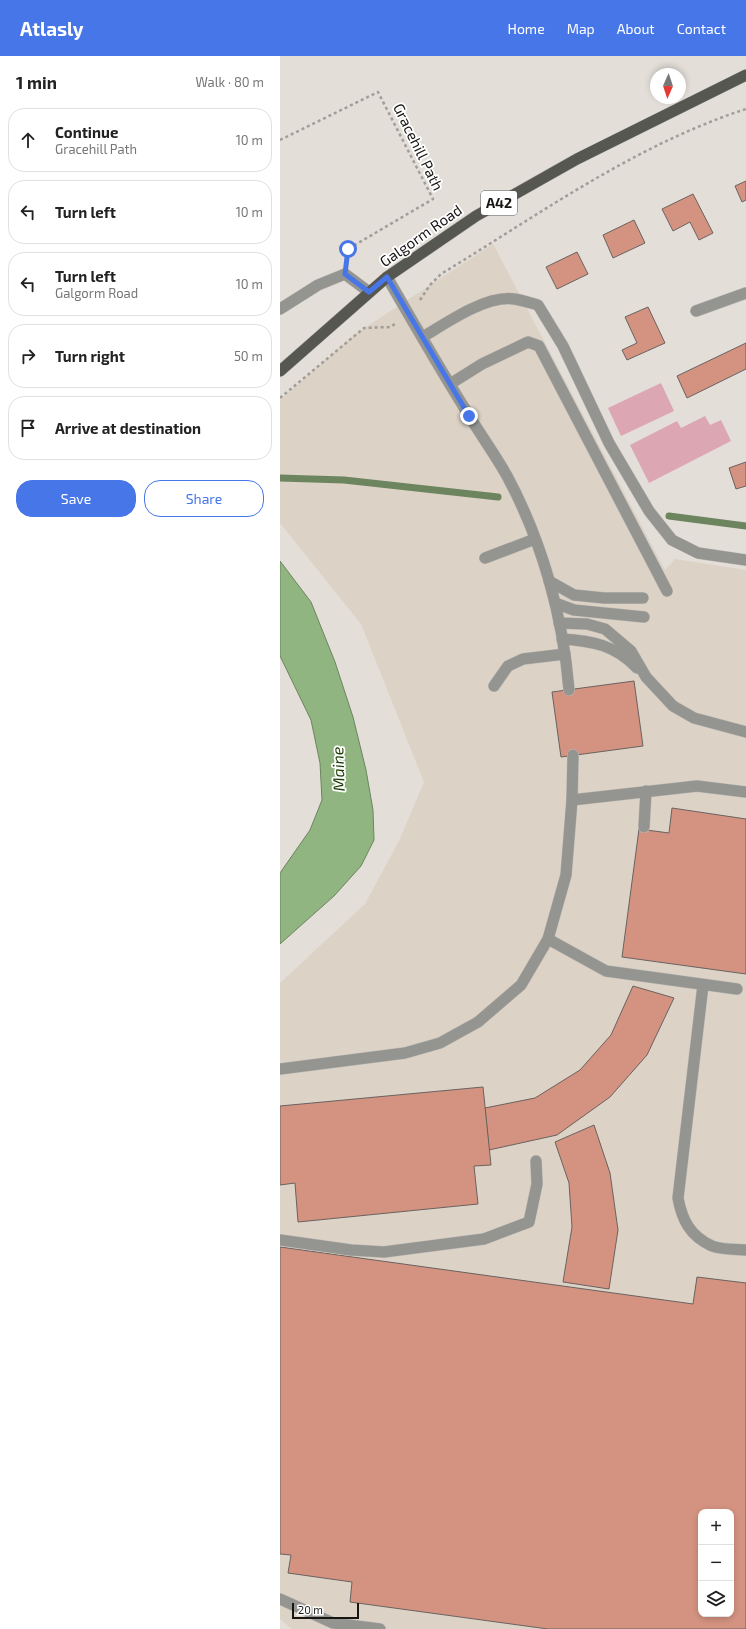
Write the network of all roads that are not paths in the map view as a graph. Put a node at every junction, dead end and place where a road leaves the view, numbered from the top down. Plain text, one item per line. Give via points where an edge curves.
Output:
1 (746, 75) edge
2 (387, 277) junction
3 (369, 292) junction
4 (746, 293) edge
5 (280, 309) edge
6 (696, 311) dead end
7 (423, 337) junction
8 (280, 371) edge
9 (450, 384) junction
10 (535, 539) junction
11 (485, 558) dead end
12 (746, 560) edge
13 (549, 581) junction
14 (667, 591) dead end
15 (643, 598) dead end
16 (555, 603) junction
17 (644, 617) dead end
18 (559, 623) junction
19 (562, 639) junction
20 (565, 654) junction
21 (646, 677) junction
22 (494, 686) dead end
23 (569, 690) dead end
24 (746, 732) edge
25 (573, 755) dead end
26 (646, 791) junction
27 (746, 792) edge
28 (572, 800) junction
29 (644, 827) dead end
30 (548, 939) junction
31 (703, 985) junction
32 (737, 990) dead end
33 (280, 1069) edge
34 (536, 1161) dead end
35 (280, 1240) edge
36 (746, 1250) edge
37 (280, 1599) edge
38 (380, 1629) edge

1 - 2 main road, Galgorm Road / A42 via 577,159 476,216
2 - 3 main road, Galgorm Road / A42
2 - 7 street
3 - 5 street via 345,274 318,285
3 - 8 main road, Galgorm Road / A42
4 - 6 street
7 - 9 street
7 - 12 street via 456,317 495,300 513,298 538,305 562,346 609,444 649,511 672,540 698,553
9 - 10 street via 507,476
9 - 14 street via 482,364 528,342 540,346
10 - 11 street
10 - 13 street
13 - 15 street via 574,595
13 - 16 street
16 - 17 street via 574,610
16 - 18 street
18 - 19 street
18 - 21 street via 587,624 605,630 631,651
19 - 20 street
19 - 21 street via 591,641 606,647 628,658
20 - 22 street via 523,659 508,666
20 - 23 street
21 - 24 street via 673,706 694,718
25 - 28 street
26 - 27 street via 697,786
26 - 28 street
26 - 29 street
28 - 30 street via 566,874
30 - 31 street via 606,971
30 - 33 street via 521,985 478,1022 440,1043 405,1053
31 - 32 street
31 - 36 street via 678,1198 682,1217 695,1236 713,1246
34 - 35 street via 537,1184 529,1222 484,1239 384,1252
37 - 38 street via 334,1623

